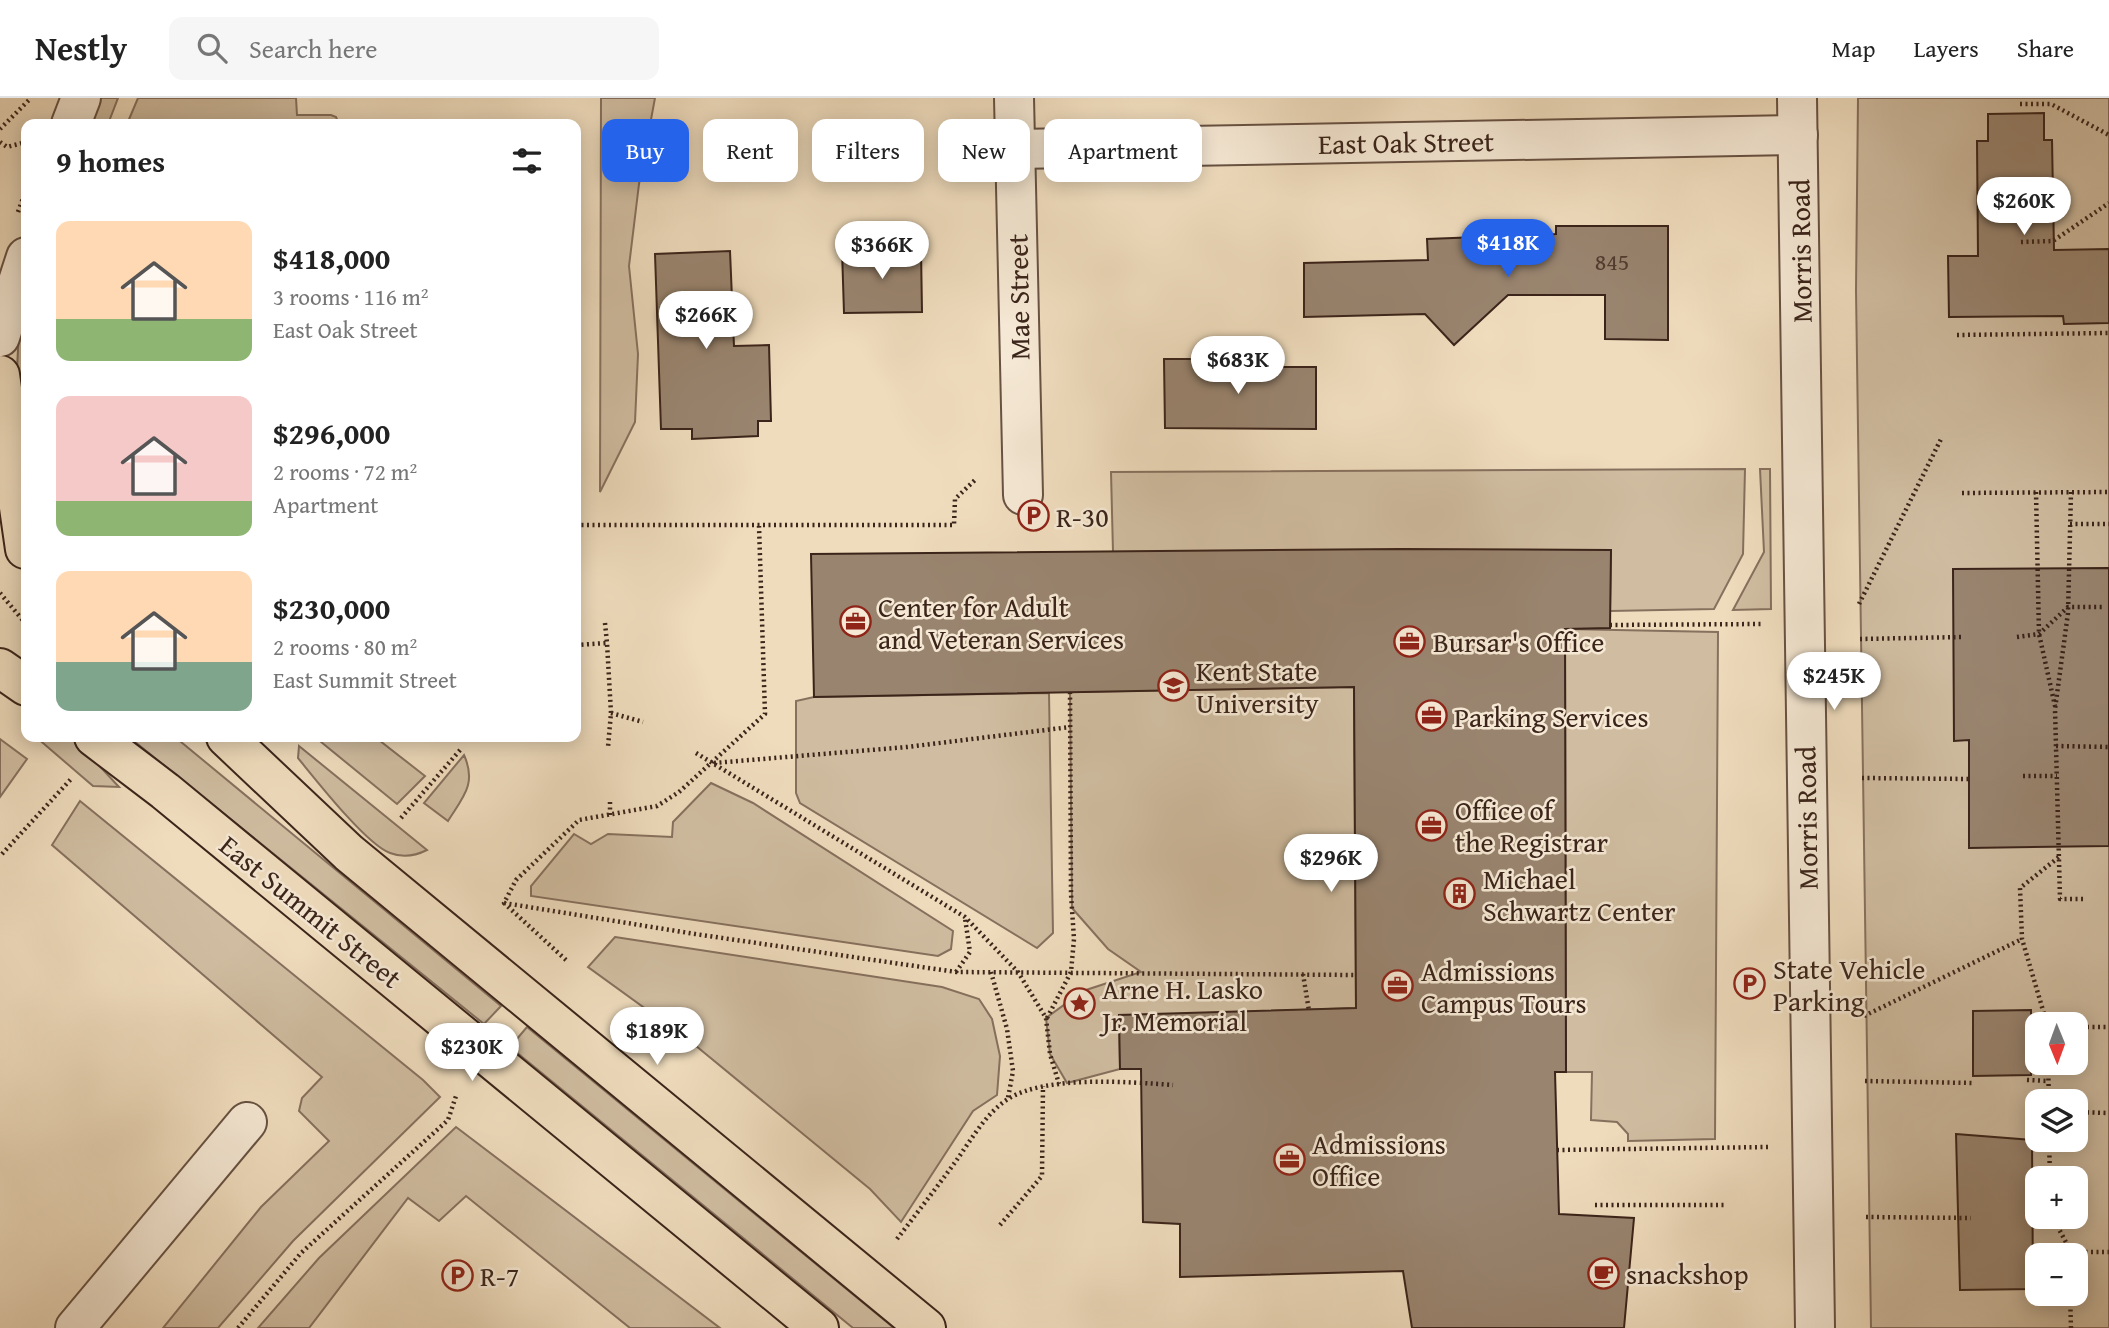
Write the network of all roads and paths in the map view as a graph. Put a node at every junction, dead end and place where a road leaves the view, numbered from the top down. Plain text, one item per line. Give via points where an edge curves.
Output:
1 (31, 98) edge
2 (81, 98) edge
3 (1014, 98) edge
4 (1797, 98) edge
5 (2020, 104) dead end
6 (73, 119) edge
7 (1014, 119) edge
8 (0, 129) edge
9 (1798, 135) junction
10 (2109, 135) edge
11 (0, 142) edge
12 (21, 143) edge
13 (1030, 149) edge
14 (1015, 182) edge
15 (2109, 203) edge
16 (2021, 242) dead end
17 (21, 272) edge
18 (2109, 333) edge
19 (1957, 335) dead end
20 (0, 337) edge
21 (0, 375) edge
22 (1941, 439) dead end
23 (982, 474) dead end
24 (2036, 492) junction
25 (2071, 492) junction
26 (2109, 492) edge
27 (1962, 493) dead end
28 (1023, 495) dead end
29 (21, 517) edge
30 (0, 521) edge
31 (2070, 524) junction
32 (2109, 524) edge
33 (581, 525) edge
34 (759, 526) junction
35 (21, 545) edge
36 (0, 593) edge
37 (1859, 604) dead end
38 (2068, 607) junction
39 (2104, 607) dead end
40 (21, 618) edge
41 (1803, 622) junction
42 (605, 623) dead end
43 (1611, 625) dead end
44 (2039, 634) junction
45 (1963, 637) dead end
46 (2017, 637) dead end
47 (1860, 639) dead end
48 (607, 643) junction
49 (581, 645) edge
50 (0, 668) edge
51 (21, 683) edge
52 (1070, 692) dead end
53 (2055, 709) junction
54 (611, 713) junction
55 (643, 722) dead end
56 (1070, 727) junction
57 (101, 742) edge
58 (231, 742) edge
59 (2056, 746) junction
60 (608, 747) dead end
61 (2109, 747) edge
62 (461, 749) dead end
63 (696, 753) dead end
64 (713, 763) junction
65 (2023, 776) dead end
66 (2057, 776) junction
67 (1862, 778) dead end
68 (71, 779) dead end
69 (1969, 779) dead end
70 (610, 802) dead end
71 (610, 815) junction
72 (401, 818) dead end
73 (2, 854) dead end
74 (2059, 857) junction
75 (2084, 899) dead end
76 (504, 903) junction
77 (965, 917) junction
78 (2022, 939) junction
79 (566, 960) dead end
80 (956, 972) junction
81 (991, 972) junction
82 (1018, 972) junction
83 (1071, 972) junction
84 (1303, 974) junction
85 (1356, 975) dead end
86 (1308, 1010) dead end
87 (2043, 1012) edge
88 (1864, 1016) dead end
89 (1046, 1018) junction
90 (2088, 1027) edge
91 (2109, 1027) edge
92 (2048, 1075) edge
93 (2027, 1080) dead end
94 (1865, 1081) dead end
95 (2048, 1081) junction
96 (1973, 1083) dead end
97 (1059, 1084) junction
98 (1173, 1085) dead end
99 (1043, 1086) junction
100 (2048, 1089) edge
101 (456, 1096) dead end
102 (1008, 1099) junction
103 (2088, 1112) edge
104 (2109, 1113) edge
105 (247, 1122) dead end
106 (1811, 1147) junction
107 (1557, 1150) dead end
108 (1595, 1205) dead end
109 (1725, 1205) dead end
110 (1866, 1217) dead end
111 (1971, 1218) dead end
112 (1000, 1225) dead end
113 (897, 1239) dead end
114 (2109, 1252) edge
115 (2088, 1253) edge
116 (2070, 1306) edge
117 (75, 1328) edge
118 (238, 1328) edge
119 (819, 1328) edge
120 (926, 1328) edge
121 (1815, 1328) edge
122 (2071, 1328) edge

1 - 8 path
2 - 6 street
3 - 7 street, Mae Street
4 - 9 street, Morris Road
5 - 10 path via 2051,104
9 - 13 street, East Oak Street
9 - 41 street, Morris Road
11 - 12 path via 7,147
14 - 28 street, Mae Street
15 - 16 path via 2053,241
17 - 20 street
18 - 19 path
21 - 29 main road
22 - 37 path
23 - 34 path via 955,499 954,525
24 - 25 path
24 - 27 path
24 - 44 path
25 - 26 path
25 - 31 path
30 - 35 main road
31 - 32 path
31 - 38 path
33 - 34 path
34 - 64 path via 765,714
36 - 40 path
38 - 39 path
38 - 44 path
38 - 53 path
41 - 43 path
41 - 106 street, Morris Road
42 - 48 path
44 - 46 path
44 - 53 path
45 - 47 path
48 - 49 path
48 - 54 path
50 - 51 main road
52 - 56 path
53 - 59 path
54 - 55 path
54 - 60 path
56 - 64 path via 907,747
56 - 83 path
57 - 119 main road, East Summit Street
58 - 120 main road via 349,853
59 - 61 path
59 - 66 path
62 - 72 path
63 - 64 path
64 - 71 path via 657,806
64 - 77 path
65 - 66 path
66 - 74 path
67 - 69 path
68 - 73 path
70 - 71 path
71 - 76 path via 579,820 516,880
74 - 75 path via 2060,899
74 - 78 path via 2020,888
76 - 79 path
76 - 80 path
77 - 80 path via 970,952
77 - 82 path
78 - 87 path
78 - 88 path
80 - 81 path
81 - 82 path
81 - 102 path via 1013,1071
82 - 83 path
82 - 89 path
83 - 84 path
83 - 89 path
84 - 85 path
84 - 86 path
89 - 97 path
90 - 91 path
92 - 95 path
93 - 95 path
94 - 96 path
95 - 100 path
97 - 98 path
97 - 99 path
99 - 102 path
99 - 112 path via 1042,1176
101 - 118 path via 448,1121 301,1253
102 - 113 path via 989,1117
103 - 104 path
105 - 117 street
106 - 107 path
106 - 121 street, Morris Road
108 - 109 path
110 - 111 path
114 - 115 path
116 - 122 path

